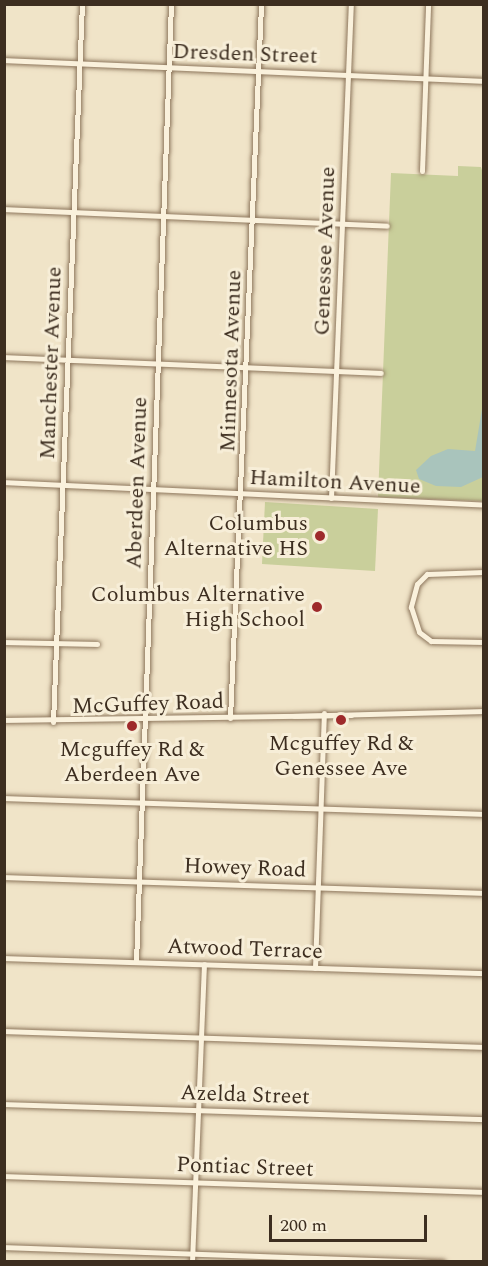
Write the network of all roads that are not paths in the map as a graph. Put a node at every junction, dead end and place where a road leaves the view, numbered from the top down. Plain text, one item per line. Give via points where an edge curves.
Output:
1 (82, 4) edge
2 (171, 4) edge
3 (261, 4) edge
4 (351, 4) edge
5 (428, 4) edge
6 (4, 60) edge
7 (80, 64) junction
8 (169, 67) junction
9 (258, 71) junction
10 (348, 75) junction
11 (425, 78) junction
12 (483, 81) edge
13 (422, 171) dead end
14 (4, 209) edge
15 (74, 212) junction
16 (163, 215) junction
17 (252, 219) junction
18 (342, 224) junction
19 (387, 226) dead end
20 (4, 357) edge
21 (68, 360) junction
22 (158, 364) junction
23 (247, 368) junction
24 (336, 372) junction
25 (381, 373) dead end
26 (4, 482) edge
27 (63, 485) junction
28 (152, 489) junction
29 (241, 494) junction
30 (331, 498) junction
31 (483, 505) edge
32 (483, 572) edge
33 (4, 642) edge
34 (483, 642) edge
35 (56, 644) junction
36 (97, 644) dead end
37 (483, 711) edge
38 (324, 716) junction
39 (230, 718) junction
40 (4, 720) edge
41 (145, 720) junction
42 (53, 722) junction
43 (4, 798) edge
44 (143, 803) junction
45 (321, 809) junction
46 (483, 814) edge
47 (4, 877) edge
48 (140, 882) junction
49 (319, 887) junction
50 (483, 893) edge
51 (4, 958) edge
52 (136, 962) junction
53 (204, 964) junction
54 (315, 968) junction
55 (483, 974) edge
56 (4, 1031) edge
57 (201, 1038) junction
58 (483, 1047) edge
59 (4, 1104) edge
60 (198, 1110) junction
61 (483, 1119) edge
62 (4, 1176) edge
63 (195, 1182) junction
64 (483, 1192) edge
65 (4, 1247) edge
66 (193, 1254) junction
67 (192, 1262) edge
68 (443, 1262) edge

1 - 7 street, Manchester Avenue
2 - 8 street, Aberdeen Avenue
3 - 9 street, Minnesota Avenue
4 - 10 street, Genessee Avenue
5 - 11 street
6 - 7 street, Dresden Street
7 - 8 street, Dresden Street
7 - 15 street, Manchester Avenue
8 - 9 street, Dresden Street
8 - 16 street, Aberdeen Avenue
9 - 10 street, Dresden Street
9 - 17 street, Minnesota Avenue
10 - 11 street, Dresden Street
10 - 18 street, Genessee Avenue
11 - 12 street, Dresden Street
11 - 13 street
14 - 15 street
15 - 16 street
15 - 21 street, Manchester Avenue
16 - 17 street
16 - 22 street, Aberdeen Avenue
17 - 18 street
17 - 23 street, Minnesota Avenue
18 - 19 street
18 - 24 street, Genessee Avenue
20 - 21 street
21 - 22 street
21 - 27 street, Manchester Avenue
22 - 23 street
22 - 28 street, Aberdeen Avenue
23 - 24 street
23 - 29 street, Minnesota Avenue
24 - 25 street
24 - 30 street, Genessee Avenue
26 - 27 street, Hamilton Avenue
27 - 28 street, Hamilton Avenue
27 - 35 street, Manchester Avenue
28 - 29 street, Hamilton Avenue
28 - 41 street, Aberdeen Avenue
29 - 30 street, Hamilton Avenue
29 - 39 street, Minnesota Avenue
30 - 31 street, Hamilton Avenue
32 - 34 street via 441,571 421,578 411,607 418,632 431,641
33 - 35 street
35 - 36 street
35 - 42 street, Manchester Avenue
37 - 38 street, McGuffey Road
38 - 39 street, McGuffey Road
38 - 45 street
39 - 41 street, McGuffey Road
40 - 42 street, McGuffey Road
41 - 42 street, McGuffey Road
41 - 44 street, Aberdeen Avenue
43 - 44 street
44 - 45 street
44 - 48 street, Aberdeen Avenue
45 - 46 street
45 - 49 street
47 - 48 street, Howey Road
48 - 49 street, Howey Road
48 - 52 street, Aberdeen Avenue
49 - 50 street, Howey Road
49 - 54 street
51 - 52 street, Atwood Terrace
52 - 53 street, Atwood Terrace
53 - 54 street, Atwood Terrace
53 - 57 street
54 - 55 street, Atwood Terrace
56 - 57 street
57 - 58 street
57 - 60 street
59 - 60 street, Azelda Street
60 - 61 street, Azelda Street
60 - 63 street
62 - 63 street, Pontiac Street
63 - 64 street, Pontiac Street
63 - 66 street
65 - 66 street
66 - 67 street
66 - 68 street

